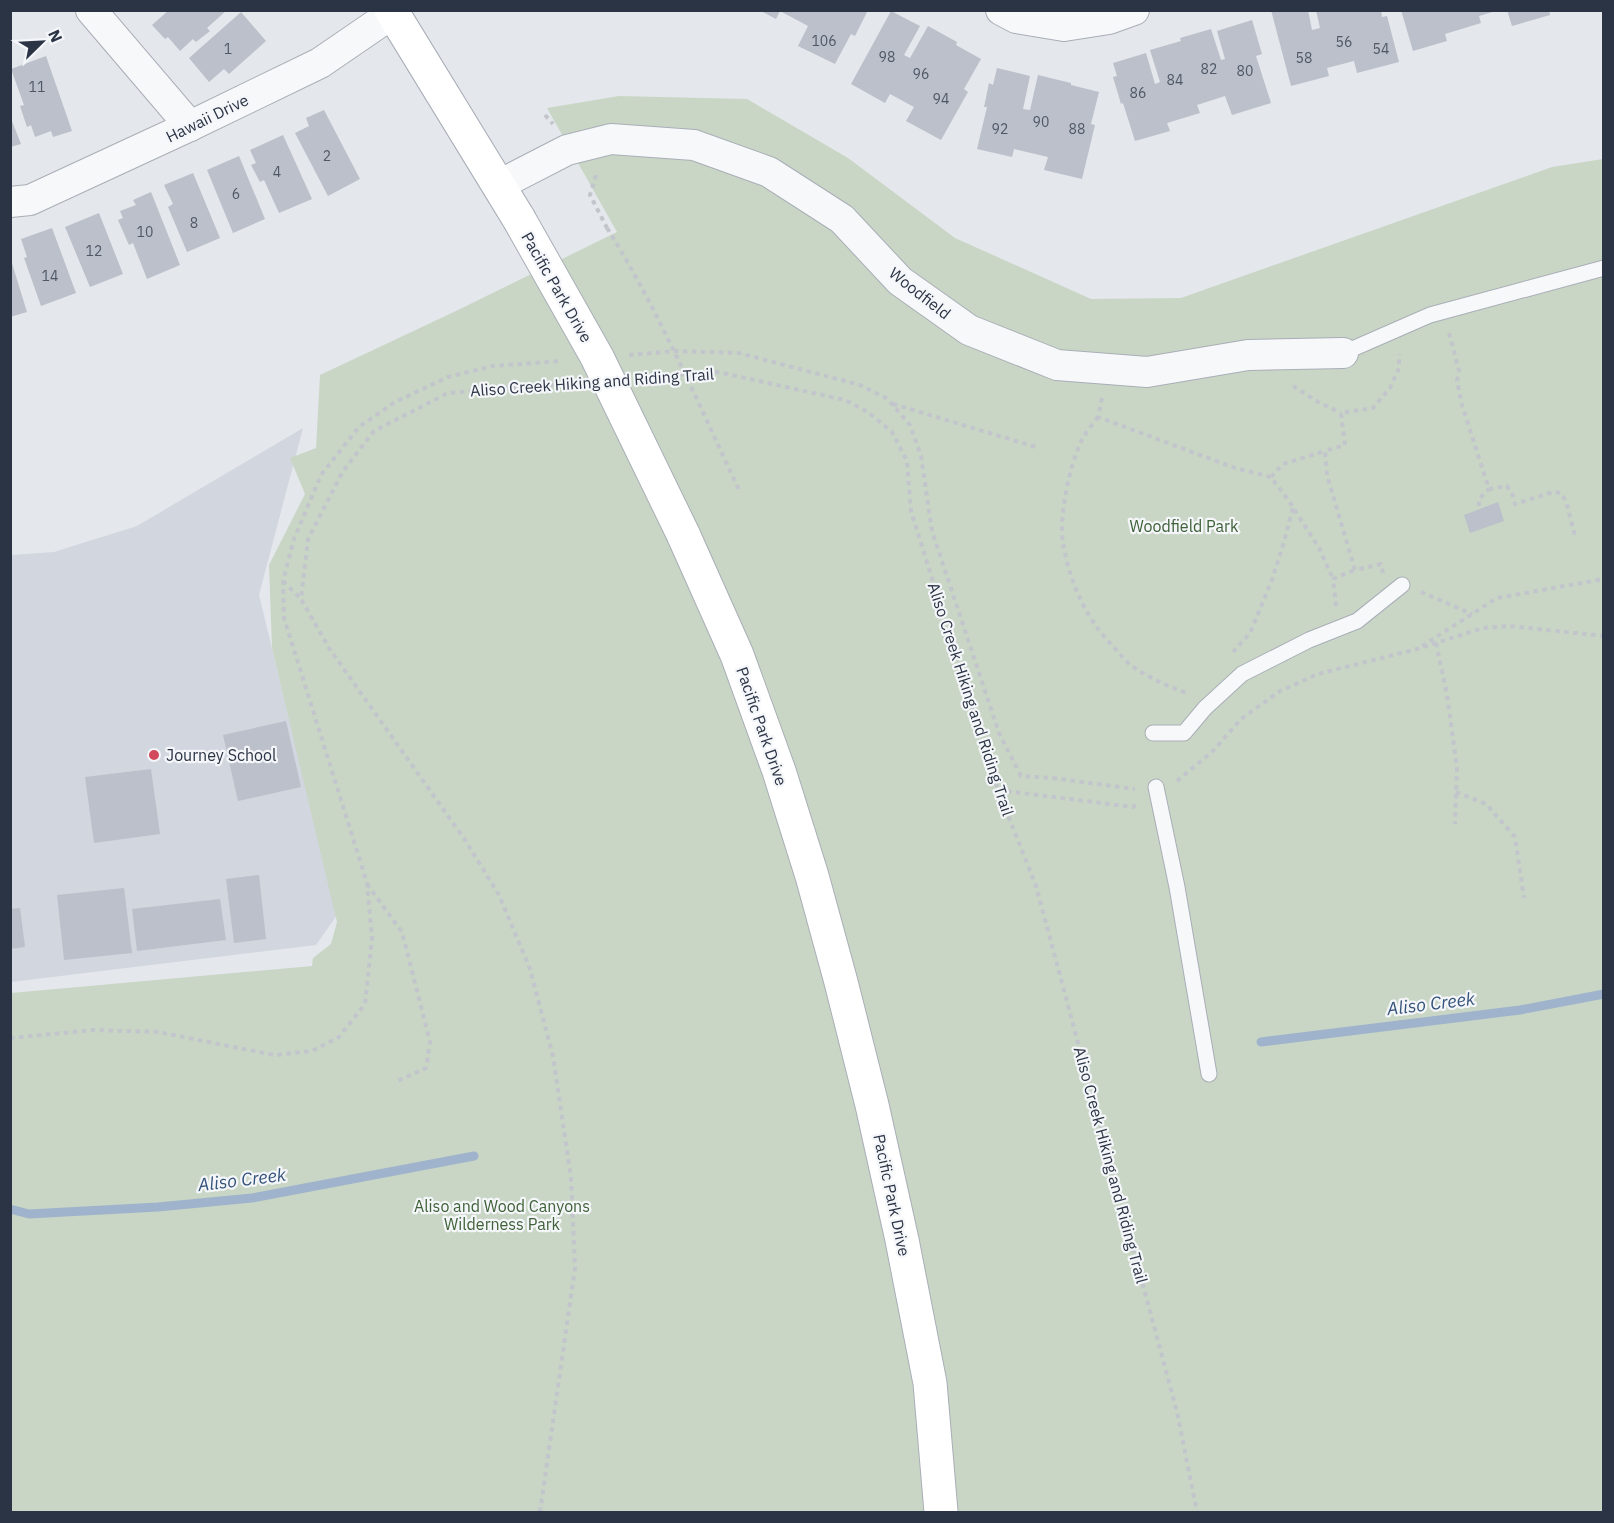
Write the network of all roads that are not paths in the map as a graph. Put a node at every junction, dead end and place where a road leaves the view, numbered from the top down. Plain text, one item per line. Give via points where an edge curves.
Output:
1 (91, 10) edge
2 (1001, 10) edge
3 (1134, 10) edge
4 (392, 12) edge
5 (190, 126) junction
6 (499, 185) junction
7 (10, 202) edge
8 (1604, 268) edge
9 (1343, 353) joint
10 (1402, 585) road end
11 (1153, 733) dead end
12 (1156, 787) road end
13 (1209, 1074) dead end
14 (941, 1512) edge

1 - 5 street
2 - 3 street via 1016,18 1064,26 1109,19
4 - 5 street, Hawaii Drive via 320,63
4 - 6 main road, Pacific Park Drive
5 - 7 street, Hawaii Drive via 30,200
6 - 9 street, Woodfield via 567,150 611,139 694,145 769,172 843,219 900,281 969,330 1057,365 1148,372 1248,355
6 - 14 main road, Pacific Park Drive, bridge via 597,357 683,534 737,655 779,771 841,982 902,1240 930,1383
8 - 9 lane via 1430,315
10 - 11 lane via 1357,621 1242,674 1184,733
12 - 13 lane

